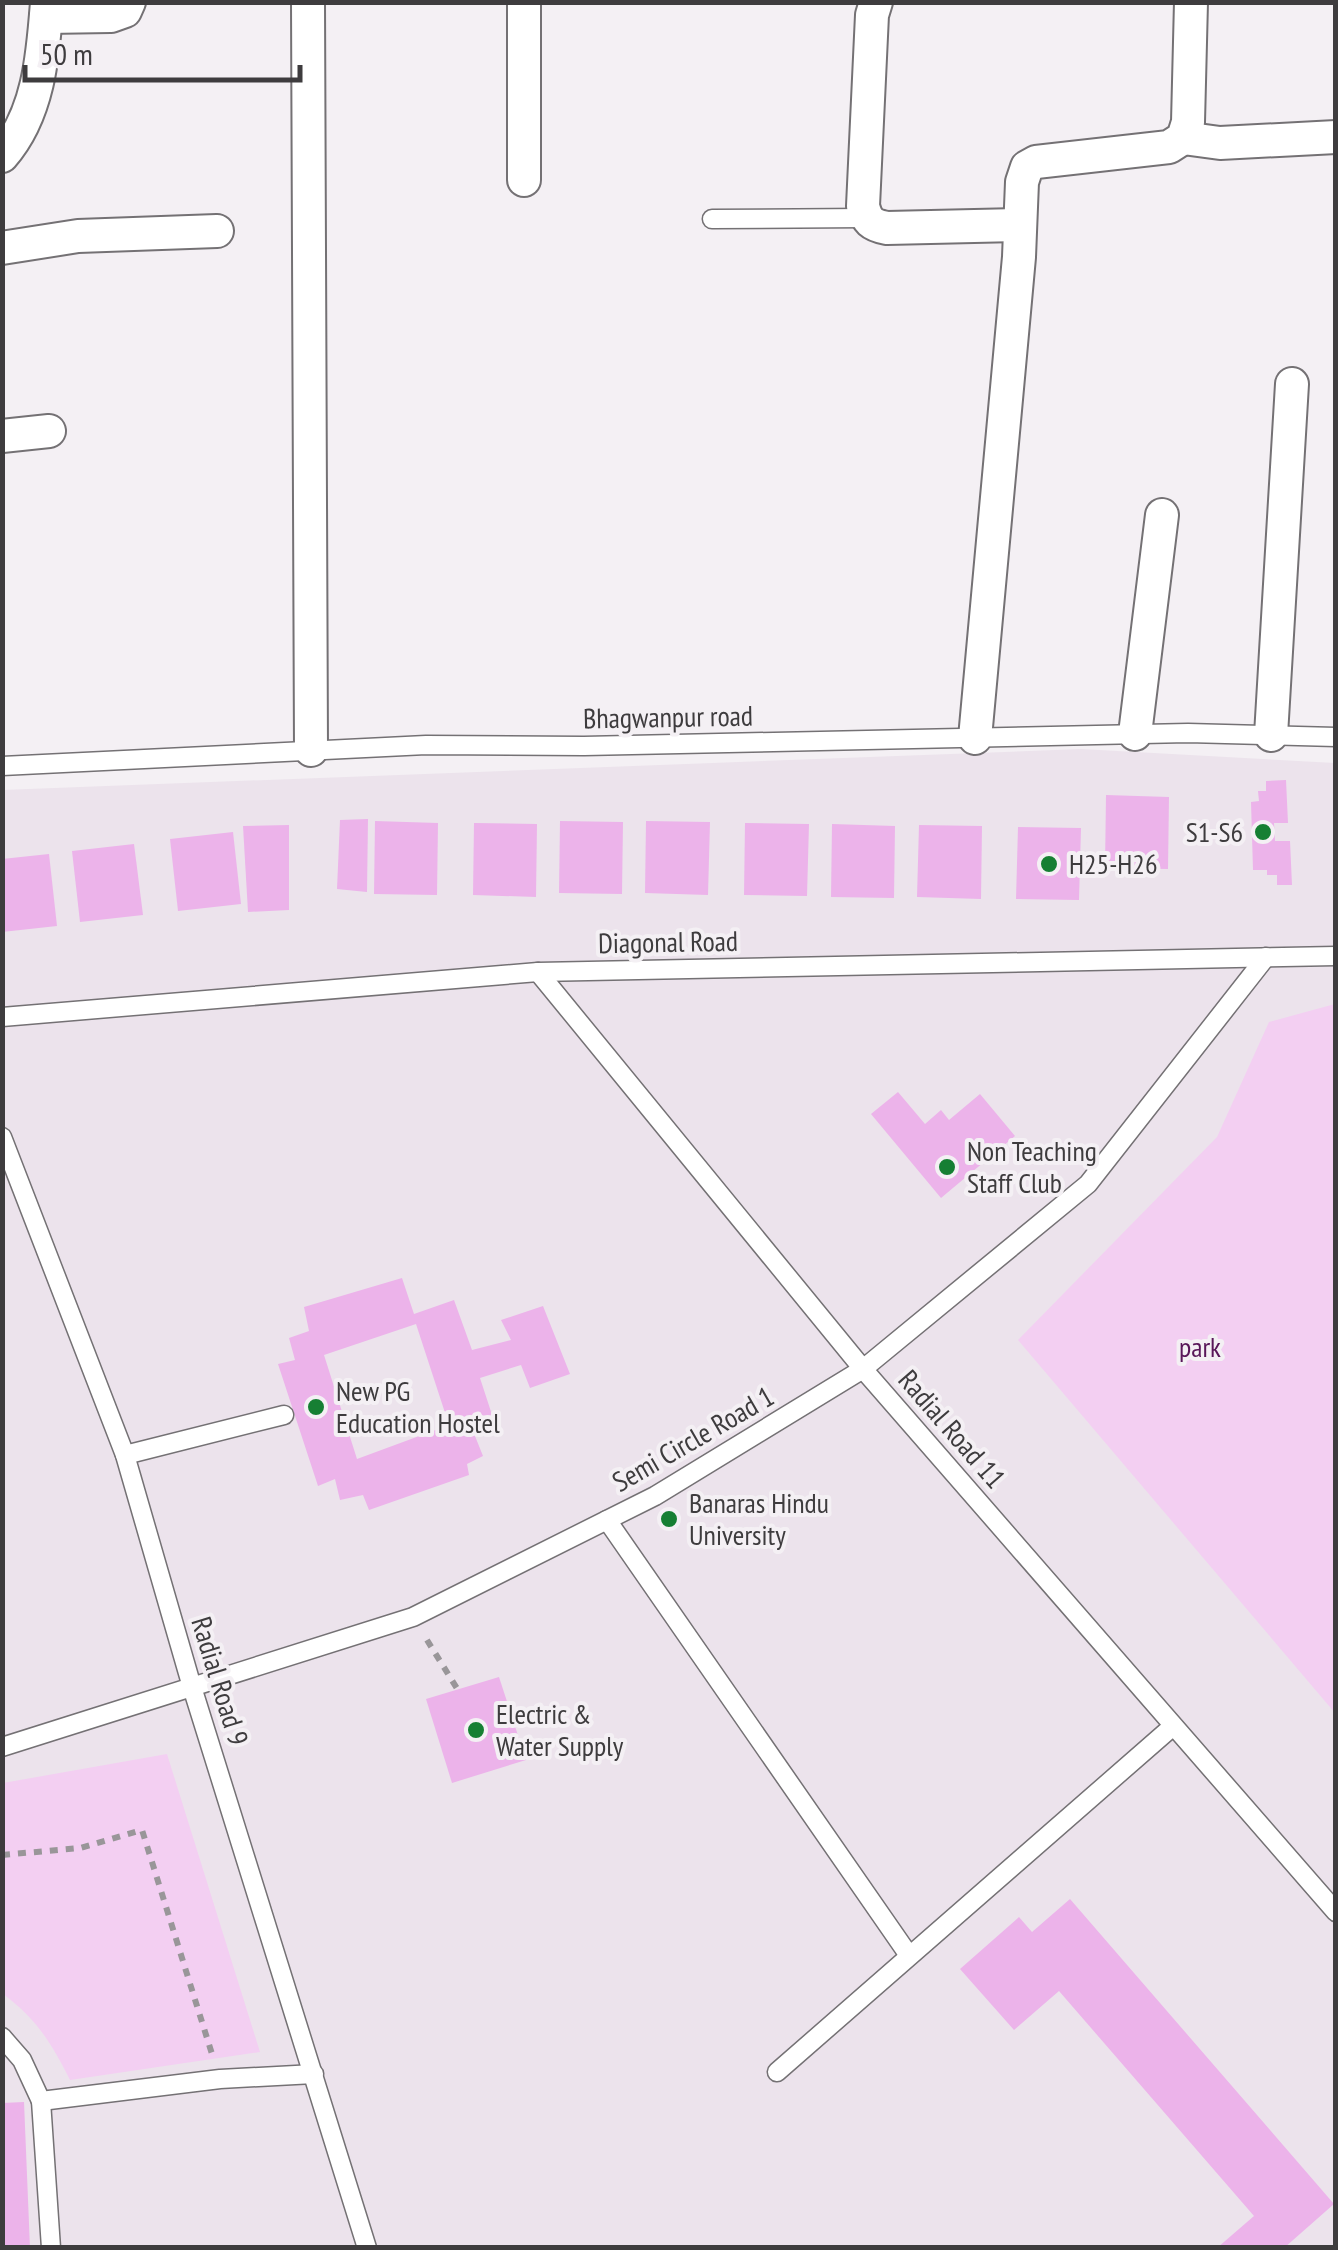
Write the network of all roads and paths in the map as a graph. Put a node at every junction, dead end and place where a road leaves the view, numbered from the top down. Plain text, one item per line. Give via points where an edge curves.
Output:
1 (129, 2) edge
2 (308, 2) edge
3 (524, 2) edge
4 (876, 2) edge
5 (1191, 2) edge
6 (46, 10) edge
7 (1336, 137) edge
8 (1183, 138) junction
9 (2, 156) edge
10 (524, 180) dead end
11 (712, 218) dead end
12 (866, 218) junction
13 (1020, 225) junction
14 (217, 231) dead end
15 (2, 248) edge
16 (1292, 384) dead end
17 (49, 432) dead end
18 (2, 436) edge
19 (1162, 515) dead end
20 (1135, 734) junction
21 (1271, 735) junction
22 (1336, 737) edge
23 (975, 738) junction
24 (311, 750) junction
25 (2, 766) edge
26 (1266, 956) junction
27 (1336, 956) edge
28 (538, 972) junction
29 (2, 1018) edge
30 (2, 1137) edge
31 (864, 1369) junction
32 (284, 1415) dead end
33 (126, 1455) junction
34 (607, 1520) junction
35 (413, 1616) junction
36 (192, 1687) junction
37 (458, 1690) dead end
38 (1172, 1727) junction
39 (2, 1746) edge
40 (2, 1855) edge
41 (1336, 1912) edge
42 (908, 1954) junction
43 (2, 2037) edge
44 (777, 2072) dead end
45 (314, 2074) junction
46 (220, 2080) junction
47 (41, 2100) junction
48 (50, 2248) edge
49 (368, 2248) edge

1 - 6 street via 125,12 111,16
2 - 24 street
3 - 10 street
4 - 12 street
5 - 8 street
6 - 9 street via 32,100
7 - 8 street via 1220,144
8 - 13 street via 1168,146 1036,162 1022,182
11 - 12 lane
12 - 13 street via 886,228
13 - 23 street
14 - 15 street via 78,236
16 - 21 street
17 - 18 street
19 - 20 street
20 - 21 lane, Bhagwanpur road
20 - 23 lane, Bhagwanpur road
21 - 22 lane, Bhagwanpur road
23 - 24 lane, Bhagwanpur road
24 - 25 lane, Bhagwanpur road
26 - 27 lane, Diagonal Road
26 - 28 lane, Diagonal Road
26 - 31 lane, Semi Circle Road 1 via 1088,1184
28 - 29 lane, Diagonal Road
28 - 31 lane, Radial Road 11
30 - 33 lane, Radial Road 9
31 - 34 lane, Semi Circle Road 1
31 - 38 lane, Radial Road 11
32 - 33 lane
33 - 36 lane, Radial Road 9
34 - 35 lane, Semi Circle Road 1
34 - 42 lane
35 - 36 lane, Semi Circle Road 1
35 - 37 path
36 - 39 lane, Semi Circle Road 1
36 - 45 lane, Radial Road 9
38 - 41 lane, Radial Road 11
38 - 42 lane
40 - 46 path via 80,1848 142,1830
42 - 44 lane
43 - 47 lane
45 - 46 lane
45 - 49 lane, Radial Road 9
46 - 47 lane
47 - 48 lane

